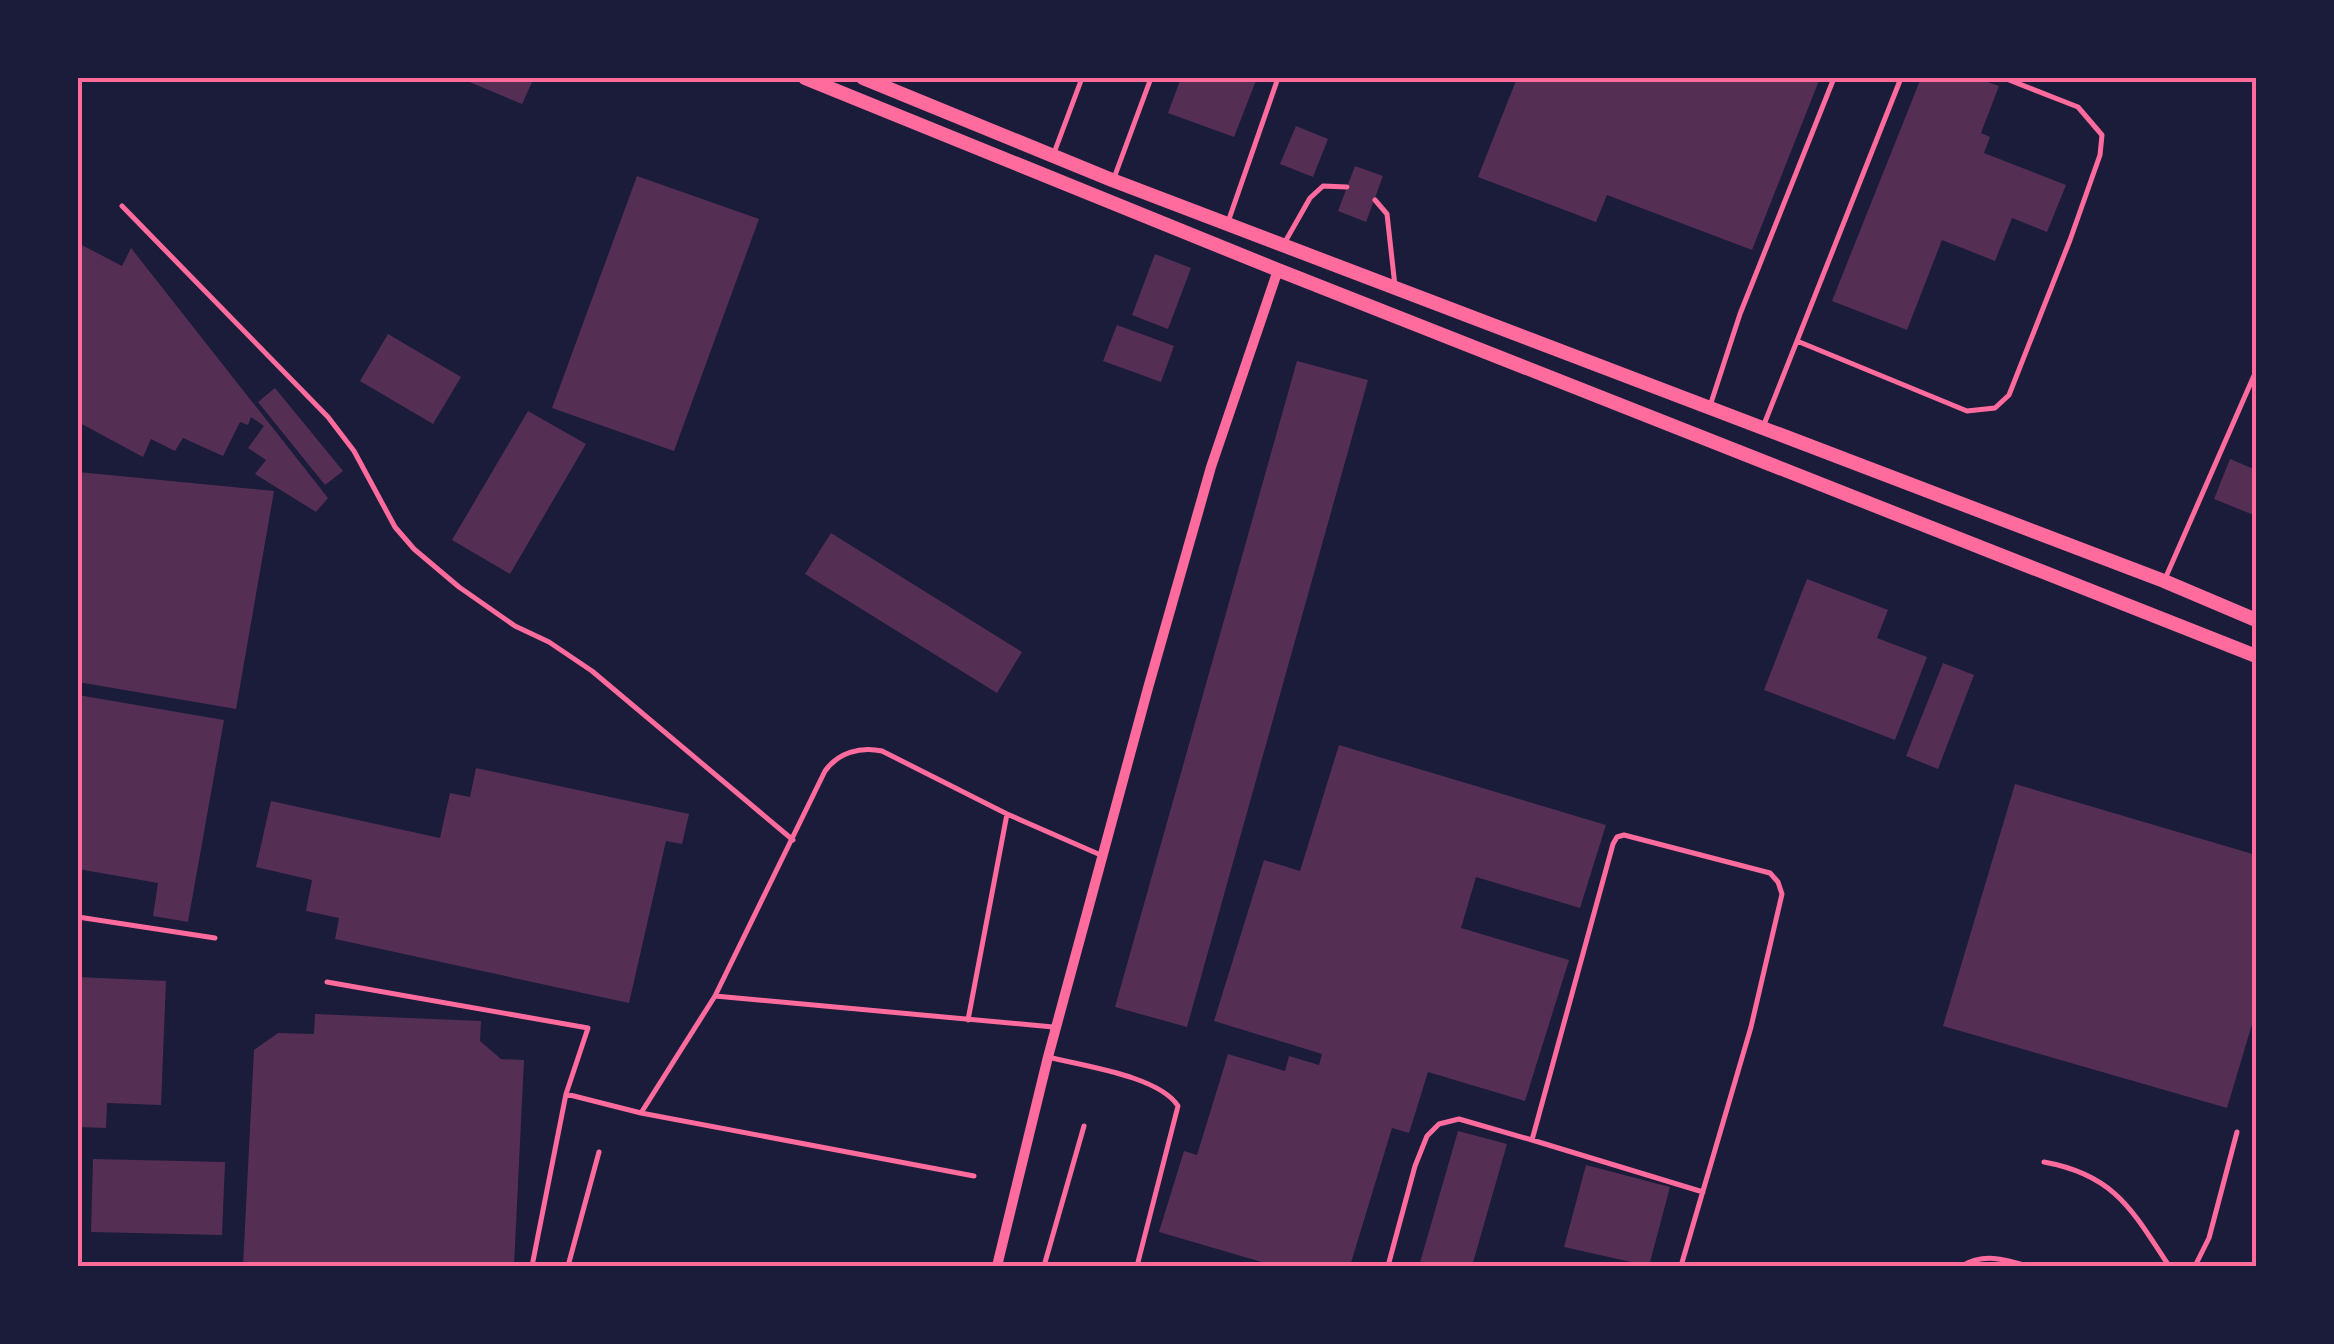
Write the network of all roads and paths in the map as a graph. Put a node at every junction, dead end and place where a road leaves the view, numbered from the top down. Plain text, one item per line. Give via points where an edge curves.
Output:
1 (805, 78) edge
2 (862, 78) edge
3 (1082, 78) edge
4 (1151, 78) edge
5 (1278, 78) edge
6 (1834, 78) edge
7 (1902, 78) edge
8 (2004, 78) edge
9 (1053, 156) junction
10 (1112, 180) junction
11 (1347, 187) dead end
12 (1374, 200) dead end
13 (122, 206) dead end
14 (1228, 225) junction
15 (1283, 246) junction
16 (1278, 270) junction
17 (1396, 290) junction
18 (1798, 341) junction
19 (2256, 370) edge
20 (1708, 409) junction
21 (1762, 430) junction
22 (2164, 581) junction
23 (2256, 620) edge
24 (2256, 656) edge
25 (1007, 814) junction
26 (793, 840) junction
27 (1103, 856) junction
28 (78, 917) edge
29 (216, 938) dead end
30 (328, 982) dead end
31 (716, 996) junction
32 (968, 1020) junction
33 (1056, 1028) junction
34 (1048, 1057) junction
35 (566, 1094) junction
36 (641, 1113) junction
37 (1084, 1126) dead end
38 (2238, 1132) dead end
39 (1532, 1140) junction
40 (598, 1152) dead end
41 (2044, 1162) dead end
42 (974, 1176) dead end
43 (1702, 1192) junction
44 (532, 1266) edge
45 (568, 1266) edge
46 (997, 1266) edge
47 (1044, 1266) edge
48 (1137, 1266) edge
49 (1388, 1266) edge
50 (1681, 1266) edge
51 (1962, 1266) edge
52 (2027, 1266) edge
53 (2169, 1266) edge
54 (2195, 1266) edge

1 - 16 street
2 - 9 street
3 - 9 lane
4 - 10 lane
5 - 14 lane
6 - 20 lane
7 - 18 lane
8 - 18 lane via 2078,107 2102,135 2010,395 1995,408 1967,411
9 - 10 street
10 - 14 street
11 - 15 lane via 1323,186
12 - 17 lane via 1387,214
13 - 26 lane via 328,417 414,549 459,587 592,671
14 - 15 street
15 - 17 street
16 - 24 street
16 - 27 street via 1211,467
17 - 20 street
18 - 21 lane
19 - 22 lane
20 - 21 street
21 - 22 street
22 - 23 street
25 - 26 lane via 882,751 861,750 833,760
25 - 27 lane
25 - 32 lane
26 - 31 lane
27 - 33 street
28 - 29 lane
30 - 35 lane via 588,1028
31 - 32 lane
31 - 36 lane
32 - 33 lane
33 - 34 street
34 - 46 street
34 - 48 lane via 1147,1083 1178,1106
35 - 36 lane
35 - 44 lane
36 - 42 lane
37 - 47 lane
38 - 54 lane
39 - 43 lane
39 - 43 lane via 1617,838 1744,864 1770,872 1782,894
39 - 49 lane via 1459,1120 1439,1124 1415,1166
40 - 45 lane
41 - 53 lane via 2070,1167 2113,1190
43 - 50 lane
51 - 52 lane via 1994,1258

